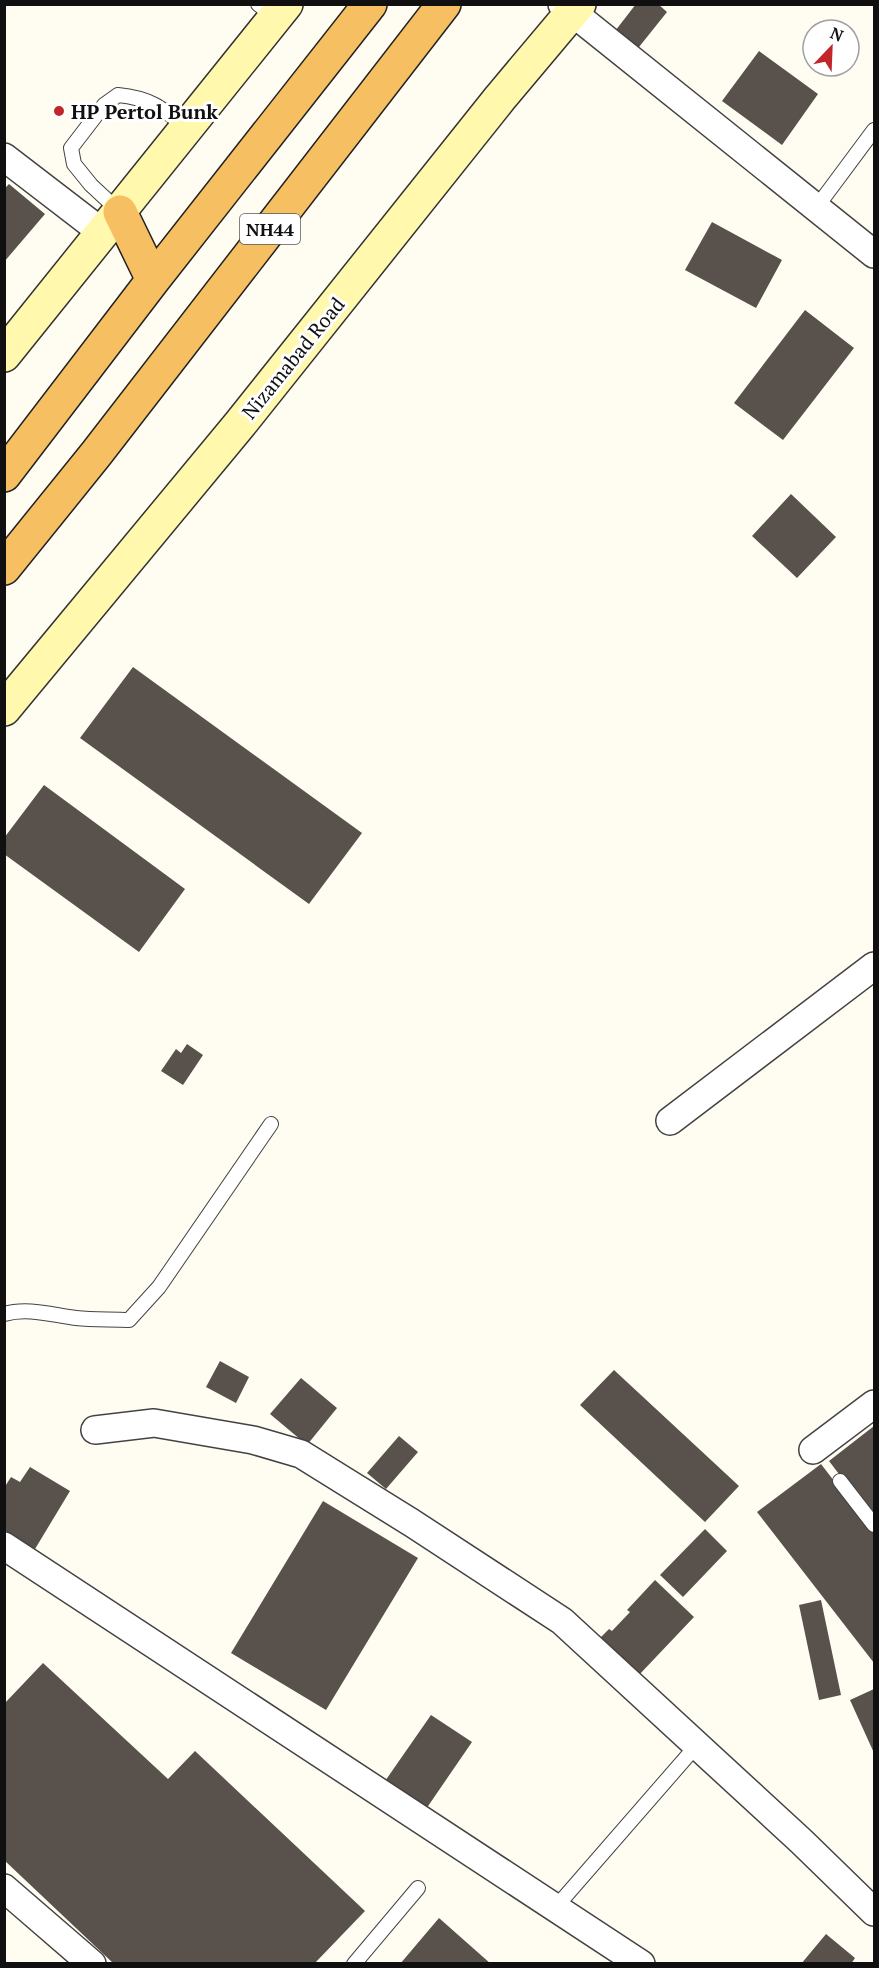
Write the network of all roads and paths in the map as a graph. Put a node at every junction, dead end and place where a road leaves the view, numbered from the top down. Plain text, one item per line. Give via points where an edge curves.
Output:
1 (370, 4) edge
2 (444, 4) edge
3 (571, 7) edge
4 (273, 9) edge
5 (187, 128) junction
6 (874, 130) edge
7 (4, 157) edge
8 (816, 208) junction
9 (111, 223) junction
10 (874, 254) edge
11 (153, 280) junction
12 (4, 355) edge
13 (4, 475) edge
14 (4, 568) edge
15 (4, 709) edge
16 (874, 966) edge
17 (670, 1121) dead end
18 (271, 1124) dead end
19 (4, 1314) edge
20 (874, 1404) edge
21 (95, 1430) dead end
22 (813, 1450) dead end
23 (840, 1481) dead end
24 (874, 1525) edge
25 (4, 1546) edge
26 (697, 1745) junction
27 (4, 1888) edge
28 (418, 1888) dead end
29 (556, 1907) junction
30 (874, 1912) edge
31 (92, 1964) edge
32 (354, 1964) edge
33 (641, 1964) edge

1 - 11 highway, NH44
2 - 14 highway, NH44
3 - 8 street
3 - 15 main road, Nizamabad Road via 240,424
4 - 5 main road
5 - 9 main road
5 - 9 lane via 139,97 118,95 104,105 71,148 74,164 91,185
6 - 8 lane
7 - 9 street
8 - 10 street
9 - 11 highway
9 - 12 main road
11 - 13 highway, NH44
16 - 17 street
18 - 19 lane via 159,1287 129,1320 76,1318 34,1311
20 - 22 street
21 - 26 street via 154,1423 254,1440 301,1454 562,1621
23 - 24 lane
25 - 29 street
26 - 29 lane
26 - 30 street
27 - 31 street
28 - 32 lane
29 - 33 street

